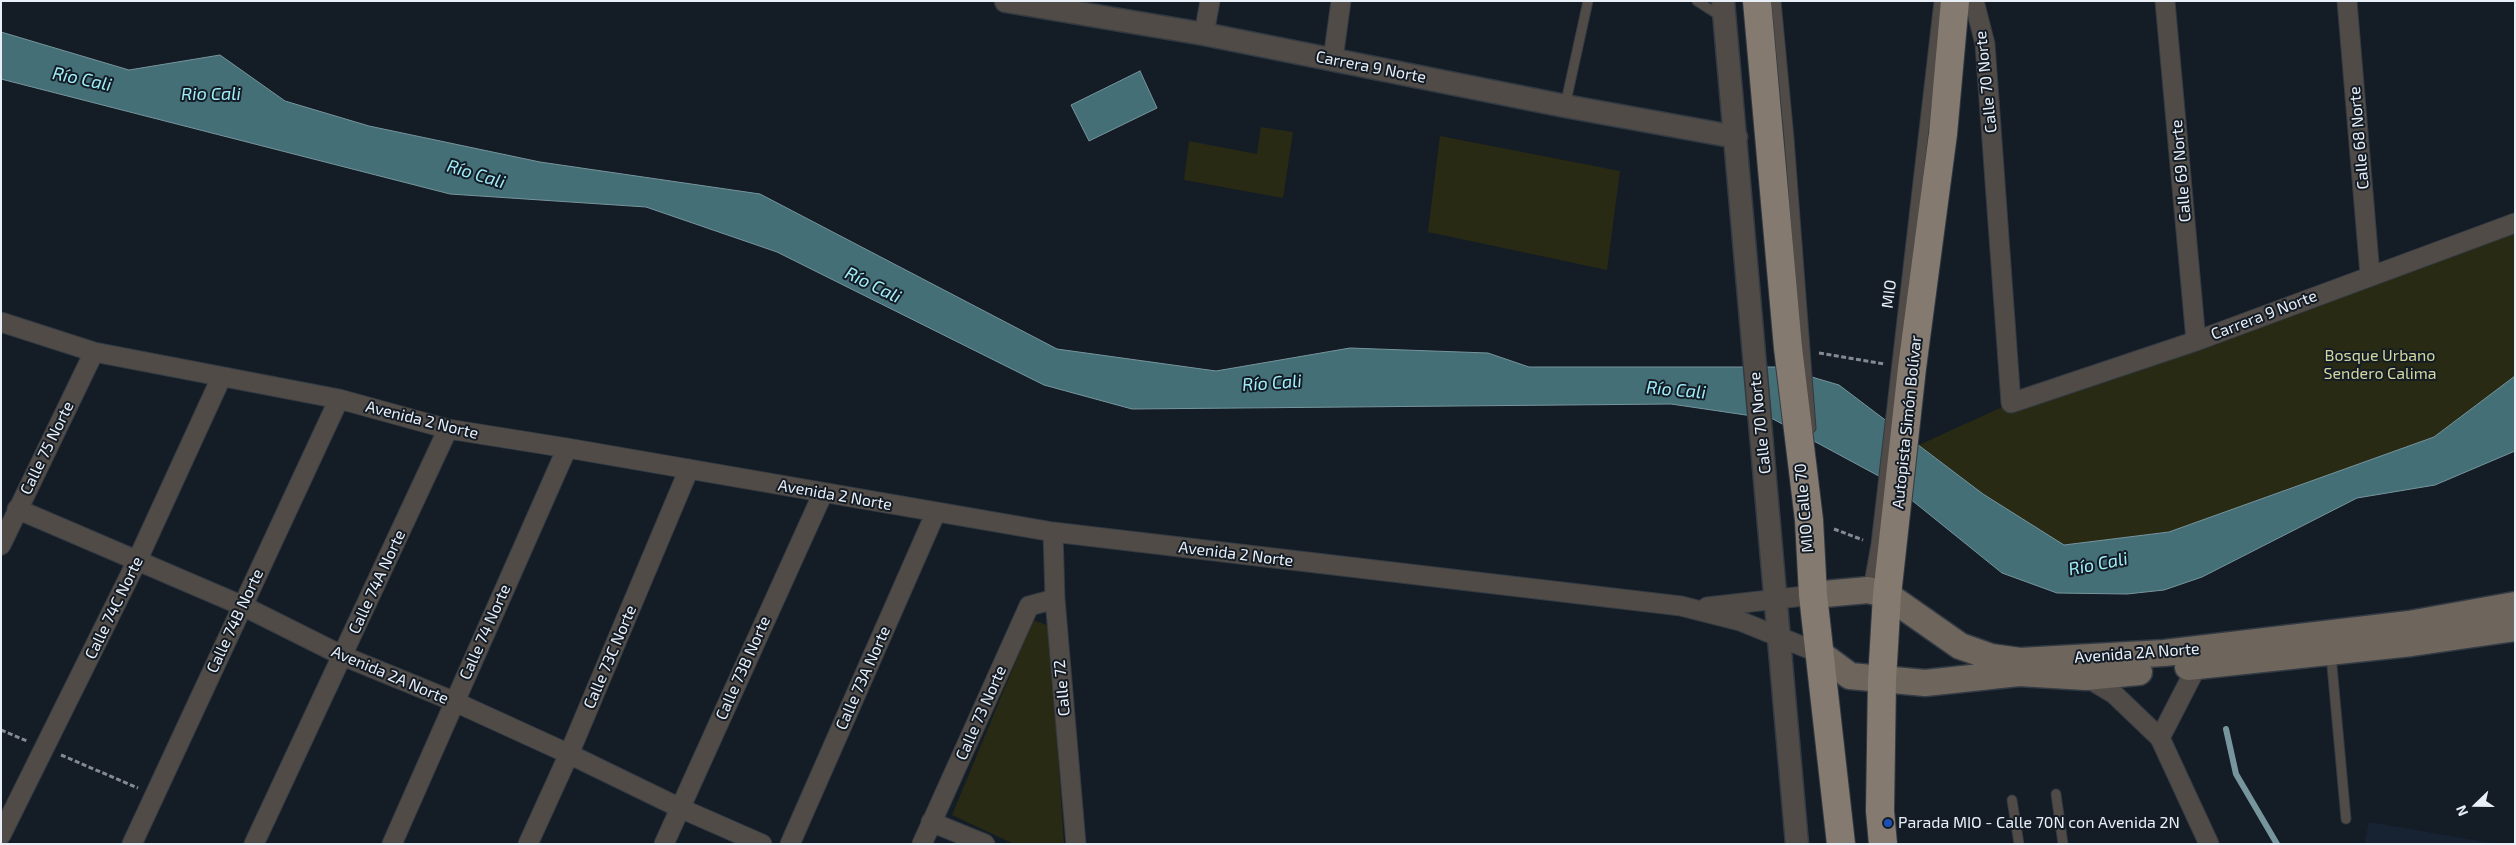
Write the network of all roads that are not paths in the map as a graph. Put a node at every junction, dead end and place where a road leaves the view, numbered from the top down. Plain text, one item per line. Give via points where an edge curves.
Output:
1 (1006, 1) edge
2 (1210, 1) edge
3 (1341, 1) edge
4 (1588, 1) edge
5 (1697, 1) edge
6 (1758, 1) edge
7 (1776, 1) edge
8 (1939, 1) edge
9 (1955, 1) edge
10 (1974, 1) edge
11 (2165, 1) edge
12 (2347, 1) edge
13 (1075, 7) edge
14 (1724, 10) edge
15 (1204, 34) junction
16 (1333, 59) junction
17 (1565, 106) junction
18 (1736, 137) junction
19 (2515, 223) edge
20 (2370, 275) junction
21 (1, 322) edge
22 (2196, 341) junction
23 (1796, 349) junction
24 (94, 352) junction
25 (1904, 367) junction
26 (221, 378) junction
27 (339, 399) junction
28 (2011, 403) joint
29 (448, 429) junction
30 (1812, 438) dead end
31 (567, 448) junction
32 (689, 469) junction
33 (823, 493) junction
34 (17, 509) junction
35 (936, 512) junction
36 (1052, 532) junction
37 (1, 545) edge
38 (137, 561) junction
39 (1823, 592) junction
40 (1877, 592) junction
41 (1055, 599) junction
42 (1775, 600) junction
43 (2515, 605) edge
44 (242, 606) junction
45 (1681, 606) junction
46 (2515, 628) edge
47 (1779, 638) junction
48 (2331, 642) junction
49 (343, 656) junction
50 (1827, 656) junction
51 (2196, 658) junction
52 (2085, 667) junction
53 (1882, 680) junction
54 (453, 702) junction
55 (2160, 738) junction
56 (569, 754) junction
57 (2056, 794) dead end
58 (2012, 800) dead end
59 (680, 808) junction
60 (2346, 819) dead end
61 (932, 822) junction
62 (1, 835) edge
63 (132, 844) edge
64 (254, 844) edge
65 (392, 844) edge
66 (528, 844) edge
67 (664, 844) edge
68 (762, 844) edge
69 (790, 844) edge
70 (922, 844) edge
71 (985, 844) edge
72 (1076, 844) edge
73 (1798, 844) edge
74 (1841, 844) edge
75 (1883, 844) edge
76 (2019, 844) edge
77 (2063, 844) edge
78 (2209, 844) edge

1 - 13 street, Carrera 9 Norte
2 - 15 street
3 - 16 street
4 - 17 lane
5 - 14 lane
6 - 23 main road
7 - 23 lane via 1789,138
8 - 25 lane, MIO
9 - 25 main road, Autopista Simón Bolívar via 1943,134
10 - 28 street, Calle 70 Norte via 1984,44
11 - 22 street, Calle 69 Norte
12 - 20 street, Calle 68 Norte
13 - 15 street, Carrera 9 Norte
14 - 18 street, Calle 70 Norte
15 - 16 street, Carrera 9 Norte
16 - 17 street, Carrera 9 Norte
17 - 18 street, Carrera 9 Norte
18 - 42 street, Calle 70 Norte
19 - 20 street, Carrera 9 Norte
20 - 22 street, Carrera 9 Norte
21 - 24 street, Avenida 2 Norte
22 - 28 street, Carrera 9 Norte
23 - 30 lane
23 - 39 main road via 1809,520
24 - 26 street, Avenida 2 Norte
24 - 34 street, Calle 75 Norte
25 - 40 main road, Autopista Simón Bolívar
26 - 27 street, Avenida 2 Norte
26 - 38 street, Calle 74C Norte
27 - 29 street, Avenida 2 Norte
27 - 44 street, Calle 74B Norte
29 - 31 street, Avenida 2 Norte
29 - 49 street, Calle 74A Norte
31 - 32 street, Avenida 2 Norte
31 - 54 street, Calle 74 Norte
32 - 33 street, Avenida 2 Norte
32 - 56 street, Calle 73C Norte
33 - 35 street, Avenida 2 Norte
33 - 59 street, Calle 73B Norte
34 - 37 street, Calle 75 Norte
34 - 38 street, Avenida 2A Norte
35 - 36 street, Avenida 2 Norte
35 - 69 street, Calle 73A Norte
36 - 41 street, Calle 72
36 - 45 street, Avenida 2 Norte
38 - 44 street, Avenida 2A Norte
38 - 62 street, Calle 74C Norte
39 - 40 main road
39 - 42 street
39 - 50 main road
40 - 52 main road, Avenida 2A Norte via 1960,646 1984,655
40 - 53 main road, Autopista Simón Bolívar
41 - 61 street, Calle 73 Norte via 1029,606
41 - 72 street, Calle 72
42 - 45 street, Avenida 2 Norte
42 - 47 street, Calle 70 Norte
43 - 48 main road, Avenida 2A Norte
44 - 49 street, Avenida 2A Norte
44 - 63 street, Calle 74B Norte
45 - 47 street, Avenida 2 Norte via 1726,617
46 - 48 main road, Avenida 2A Norte via 2412,643
47 - 50 street, Avenida 2A Norte
47 - 73 street, Calle 70 Norte
48 - 51 main road, Avenida 2A Norte
48 - 60 lane
49 - 54 street, Avenida 2A Norte
49 - 64 street, Calle 74A Norte
50 - 53 main road, Avenida 2A Norte via 1850,676
50 - 74 main road
51 - 52 main road, Avenida 2A Norte
51 - 55 street
52 - 53 main road, Avenida 2A Norte via 1925,683
52 - 55 street
53 - 75 main road, Autopista Simón Bolívar via 1880,811
54 - 56 street, Avenida 2A Norte
54 - 65 street, Calle 74 Norte
55 - 78 street
56 - 59 street, Avenida 2A Norte
56 - 66 street, Calle 73C Norte
57 - 77 lane
58 - 76 lane
59 - 67 street, Calle 73B Norte
59 - 68 street, Avenida 2A Norte
61 - 70 street, Calle 73 Norte
61 - 71 street

